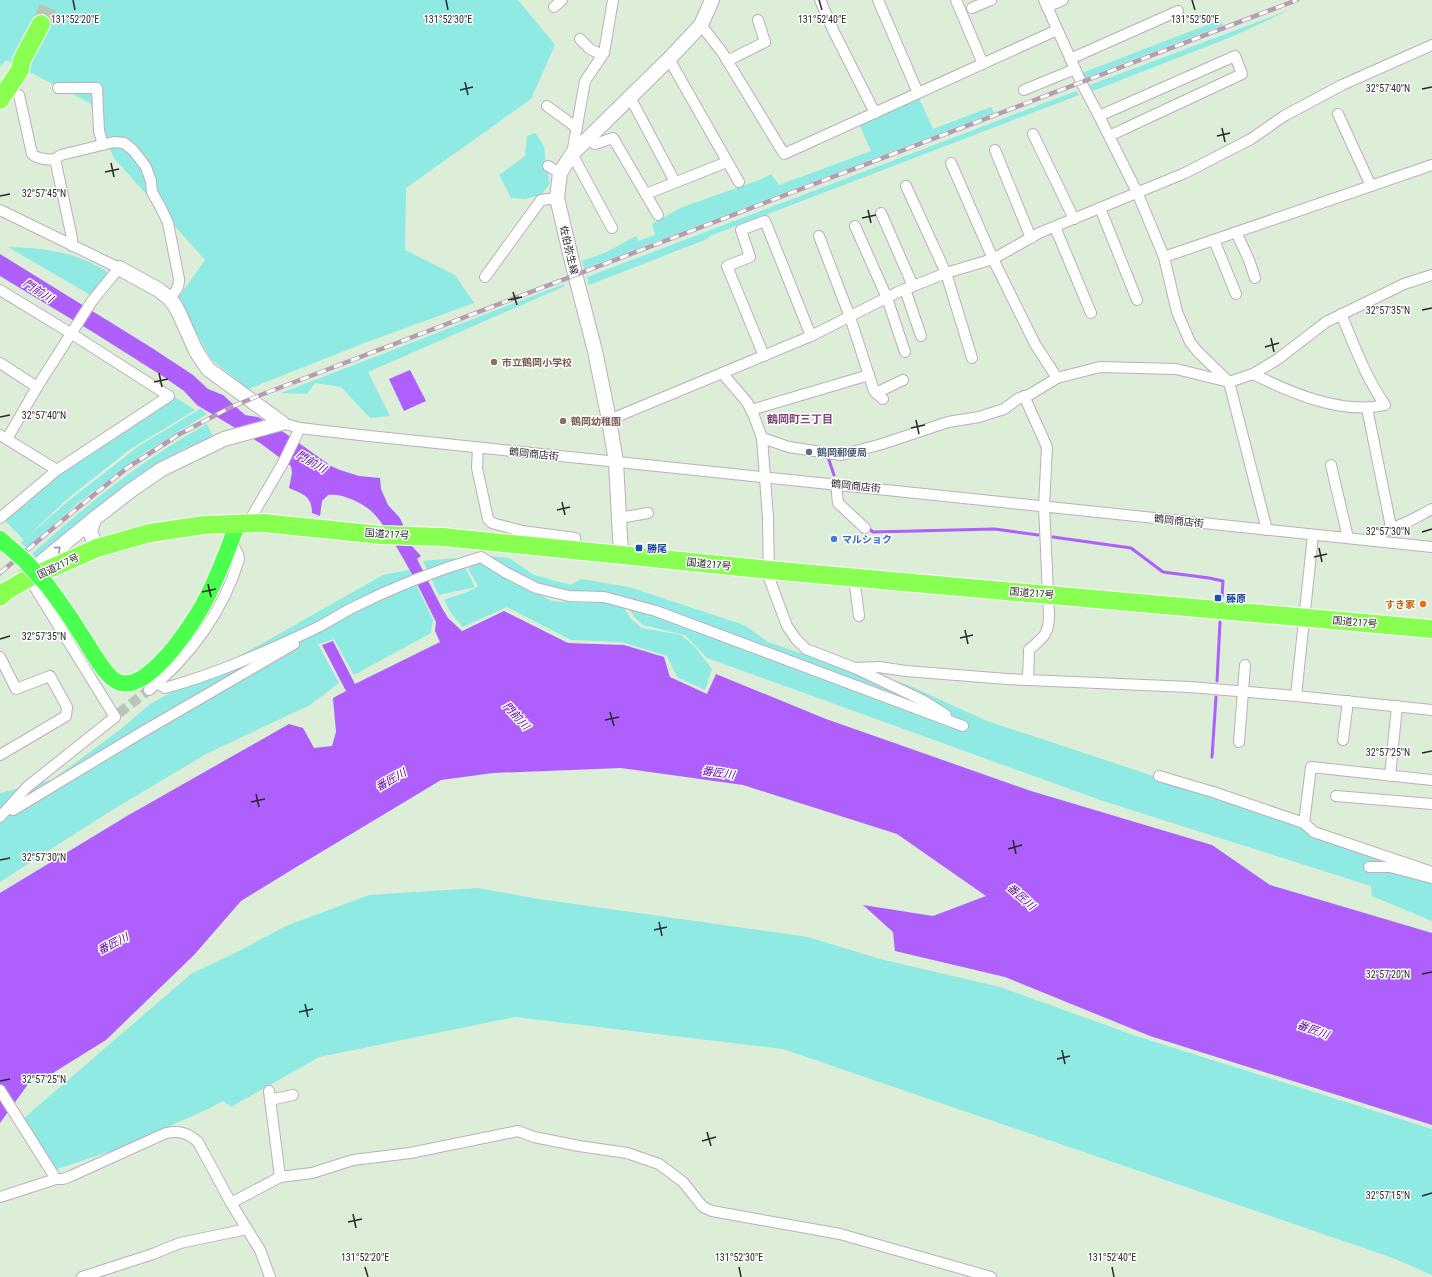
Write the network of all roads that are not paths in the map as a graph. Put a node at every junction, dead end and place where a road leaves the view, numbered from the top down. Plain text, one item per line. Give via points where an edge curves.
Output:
1 (614, 0) edge
2 (712, 0) edge
3 (820, 0) edge
4 (878, 0) edge
5 (956, 0) edge
6 (991, 0) edge
7 (1063, 0) edge
8 (1046, 4) edge
9 (972, 8) dead end
10 (1178, 11) dead end
11 (758, 20) dead end
12 (41, 24) tunnel mouth
13 (701, 25) junction
14 (1057, 30) junction
15 (580, 39) dead end
16 (1432, 45) edge
17 (602, 55) junction
18 (1070, 59) junction
19 (22, 60) junction
20 (669, 60) junction
21 (727, 61) junction
22 (983, 64) junction
23 (1075, 69) junction
24 (0, 82) edge
25 (58, 88) dead end
26 (1024, 90) dead end
27 (918, 93) junction
28 (19, 94) dead end
29 (630, 97) junction
30 (0, 100) edge
31 (547, 106) dead end
32 (875, 113) junction
33 (1338, 114) dead end
34 (1100, 116) junction
35 (577, 128) junction
36 (1033, 134) dead end
37 (1109, 136) junction
38 (587, 139) junction
39 (104, 145) junction
40 (995, 150) dead end
41 (572, 154) junction
42 (55, 159) junction
43 (728, 162) junction
44 (951, 163) dead end
45 (1432, 165) edge
46 (675, 182) junction
47 (739, 182) dead end
48 (906, 186) dead end
49 (1371, 186) junction
50 (1137, 192) junction
51 (646, 194) junction
52 (557, 198) junction
53 (1100, 208) junction
54 (0, 210) edge
55 (880, 213) dead end
56 (658, 215) dead end
57 (1074, 219) junction
58 (855, 226) dead end
59 (1054, 227) junction
60 (612, 228) dead end
61 (1236, 232) junction
62 (819, 236) dead end
63 (1031, 238) junction
64 (1214, 240) junction
65 (72, 246) junction
66 (1164, 257) junction
67 (993, 259) junction
68 (119, 268) junction
69 (946, 273) junction
70 (1432, 275) edge
71 (485, 277) dead end
72 (1255, 278) dead end
73 (909, 288) junction
74 (0, 290) edge
75 (1236, 294) dead end
76 (169, 298) junction
77 (887, 298) junction
78 (1137, 300) dead end
79 (1091, 313) dead end
80 (1342, 314) junction
81 (850, 316) junction
82 (72, 334) junction
83 (811, 336) junction
84 (921, 336) dead end
85 (905, 352) dead end
86 (764, 356) junction
87 (972, 358) dead end
88 (0, 364) edge
89 (722, 373) junction
90 (1253, 374) junction
91 (869, 375) junction
92 (1057, 378) junction
93 (903, 380) dead end
94 (1229, 382) junction
95 (37, 387) junction
96 (1024, 396) junction
97 (1367, 408) junction
98 (751, 410) junction
99 (609, 420) junction
100 (278, 424) junction
101 (299, 432) junction
102 (3, 437) edge
103 (762, 438) junction
104 (478, 448) junction
105 (616, 462) junction
106 (1331, 465) dead end
107 (57, 470) junction
108 (765, 477) junction
109 (836, 484) junction
110 (1044, 506) junction
111 (1432, 509) edge
112 (648, 512) dead end
113 (0, 518) edge
114 (94, 518) junction
115 (619, 518) junction
116 (243, 523) junction
117 (1391, 527) junction
118 (865, 528) dead end
119 (1267, 530) junction
120 (1314, 535) junction
121 (0, 538) edge
122 (1348, 538) junction
123 (231, 541) junction
124 (1373, 541) junction
125 (1432, 547) edge
126 (97, 548) junction
127 (577, 551) junction
128 (621, 555) junction
129 (769, 570) junction
130 (29, 578) junction
131 (854, 578) junction
132 (3, 594) edge
133 (1048, 595) junction
134 (859, 616) dead end
135 (1304, 618) junction
136 (316, 628) junction
137 (1432, 629) edge
138 (0, 657) edge
139 (1245, 665) dead end
140 (855, 668) junction
141 (1028, 680) junction
142 (1243, 691) junction
143 (1296, 696) junction
144 (1348, 701) junction
145 (1397, 706) junction
146 (1432, 710) edge
147 (1343, 740) dead end
148 (1239, 742) dead end
149 (0, 754) edge
150 (1159, 776) dead end
151 (1390, 776) junction
152 (1432, 780) edge
153 (1336, 796) dead end
154 (1432, 804) edge
155 (13, 810) dead end
156 (0, 817) edge
157 (1304, 823) junction
158 (1368, 867) dead end
159 (1432, 872) edge
160 (1432, 878) edge
161 (0, 1090) edge
162 (293, 1095) dead end
163 (280, 1177) junction
164 (56, 1179) junction
165 (0, 1197) edge
166 (231, 1203) junction
167 (247, 1229) junction
168 (82, 1277) edge
169 (270, 1277) edge
170 (991, 1277) edge

1 - 17 street
2 - 13 main road, 佐伯弥生線
3 - 32 street
4 - 27 street
5 - 22 street
6 - 9 street
7 - 8 street
8 - 14 street
10 - 18 street
11 - 21 street via 764,42
12 - 19 highway
13 - 20 main road, 佐伯弥生線
13 - 21 street
14 - 18 street
14 - 22 street
15 - 17 street via 590,49
16 - 50 street via 1342,84 1284,116 1244,143 1185,173
17 - 35 street via 585,81
18 - 23 street
19 - 24 highway via 14,65
19 - 30 highway via 20,70
20 - 29 main road, 佐伯弥生線
20 - 43 street
21 - 32 street via 784,154
22 - 27 street
23 - 26 street
23 - 34 street
25 - 39 street via 97,88 99,131
27 - 32 street
28 - 42 street via 32,154 40,159
29 - 38 main road, 佐伯弥生線
29 - 46 street
31 - 35 street
33 - 49 street
34 - 37 street
34 - 37 street via 1235,56 1242,74
35 - 41 street
36 - 57 street
37 - 50 street
38 - 41 main road, 佐伯弥生線
38 - 51 street via 595,144 613,138
39 - 42 street via 61,155
39 - 76 street via 124,143 146,167 152,192 168,222 179,280 179,287
40 - 63 street
41 - 52 main road, 佐伯弥生線 via 554,169
41 - 60 street
42 - 65 street
43 - 46 street
43 - 47 street
44 - 67 street
45 - 49 street
46 - 51 street
48 - 69 street
49 - 61 street
50 - 53 street
50 - 66 street
51 - 56 street
52 - 71 street via 541,200
52 - 99 main road, 佐伯弥生線 via 596,351
53 - 57 street
53 - 78 street
54 - 65 street
55 - 73 street
57 - 59 street
58 - 77 street
59 - 63 street
59 - 79 street
61 - 64 street
61 - 72 street
62 - 81 street
63 - 67 street
64 - 66 street
64 - 75 street
65 - 68 street
66 - 94 street via 1177,312 1190,342
67 - 69 street
67 - 92 street via 1035,344
68 - 76 main road
68 - 82 street via 92,301
69 - 73 street
69 - 87 street
70 - 80 street via 1404,284
73 - 77 street
73 - 84 street
74 - 82 street
76 - 100 main road via 208,369
77 - 81 street
77 - 85 street
80 - 90 street via 1326,322 1278,359
80 - 97 street via 1369,379 1385,405
81 - 83 street
81 - 91 street
82 - 95 street
82 - 107 street via 169,396
83 - 86 street
83 - 86 street via 765,221 741,230 750,257 727,266
86 - 89 street
88 - 95 street
89 - 98 street
89 - 99 street
90 - 94 street
90 - 97 street via 1313,399 1347,407
91 - 93 street via 874,391 880,396
91 - 98 street
92 - 94 street via 1100,367 1176,369
92 - 96 street
94 - 119 street
95 - 102 street
96 - 103 street via 1004,409 979,417 948,422 841,455 789,447
96 - 110 street via 1047,447
97 - 117 street
98 - 103 street
99 - 105 main road, 佐伯弥生線
100 - 101 street, 鶴岡商店街
100 - 114 main road via 224,439 162,470
101 - 104 street, 鶴岡商店街
101 - 116 street via 284,463
102 - 107 street
103 - 108 street
104 - 105 street, 鶴岡商店街
104 - 127 street via 477,468 488,519 492,523 522,531 575,538
105 - 108 street, 鶴岡商店街
105 - 115 main road, 佐伯弥生線
106 - 122 street
107 - 113 street
108 - 109 street, 鶴岡商店街
108 - 129 street
109 - 110 street, 鶴岡商店街
109 - 118 street via 838,503
110 - 119 street, 鶴岡商店街
110 - 133 street
111 - 117 street
112 - 115 street
114 - 126 main road via 90,532
132 -> 114 main road
115 - 128 main road, 佐伯弥生線
116 - 123 main road
116 - 126 highway, 国道217号 via 204,525 150,533
116 - 127 highway, 国道217号
117 - 124 street via 1380,532
119 - 120 street, 鶴岡商店街
120 - 122 street, 鶴岡商店街
120 - 135 street
121 - 123 main road, bridge via 47,585 108,675 119,682 131,683 151,671 178,643 206,598
122 - 124 street, 鶴岡商店街
123 - 136 street via 239,559 215,613 185,656 153,687 165,688 213,672
124 - 125 street, 鶴岡商店街
126 - 130 highway, 国道217号
127 - 128 highway, 国道217号
128 - 129 highway, 国道217号
129 - 131 highway, 国道217号
129 - 140 street via 769,578 786,626 796,639 806,649
130 - 132 highway, 国道217号
130 - 156 street via 117,715 32,783
131 - 133 highway, 国道217号
131 - 134 street
133 - 135 highway, 国道217号
133 - 141 street via 1049,624 1046,635 1030,650
135 - 137 highway, 国道217号
135 - 143 street
136 - 140 street via 407,583 482,557 536,588 569,596 604,597 656,611 963,726 924,701
136 - 155 street via 315,632
138 - 149 street via 16,689 50,676 66,707 66,716
139 - 142 street
140 - 141 street via 879,667
141 - 142 street
142 - 143 street
142 - 148 street
143 - 144 street
144 - 145 street
144 - 147 street
145 - 146 street
145 - 151 street
150 - 157 street
151 - 152 street
151 - 157 street via 1311,767
153 - 154 street
157 - 159 street via 1314,832
158 - 160 street via 1390,867
161 - 164 street
162 - 163 street via 270,1095
163 - 166 street
163 - 170 street via 312,1173 353,1160 410,1153 518,1131 579,1146 627,1153 659,1164 683,1182 703,1207 712,1211 840,1234
164 - 165 street
164 - 166 street via 71,1176 166,1133 183,1132 198,1142
166 - 167 street
167 - 168 street via 180,1243
167 - 169 street via 260,1250

